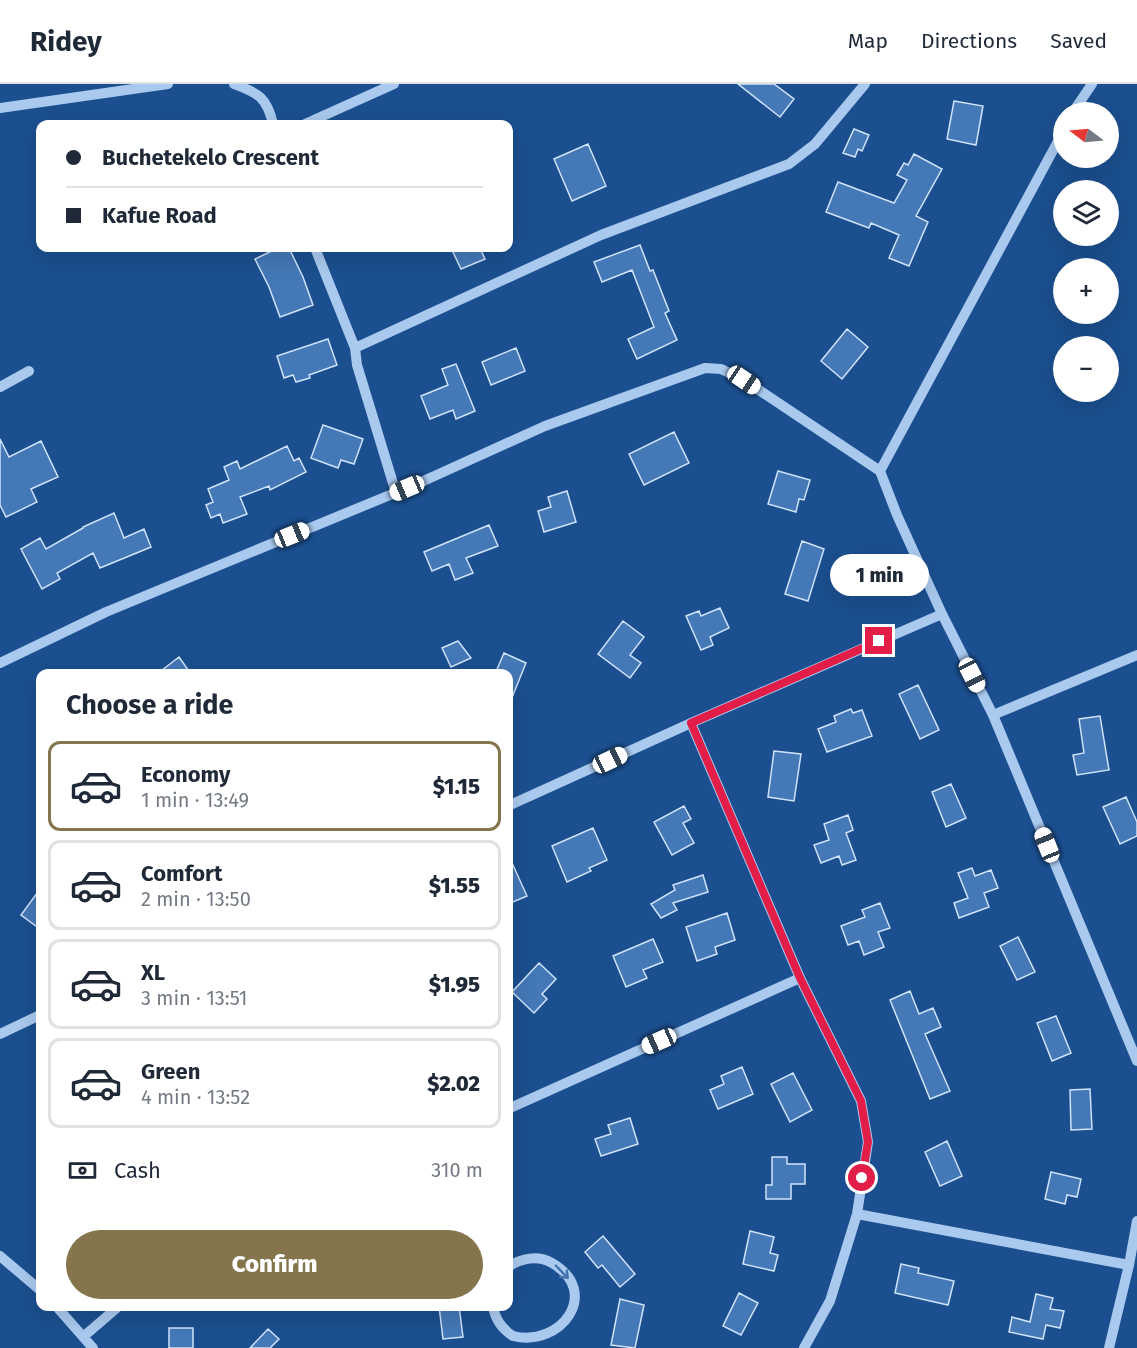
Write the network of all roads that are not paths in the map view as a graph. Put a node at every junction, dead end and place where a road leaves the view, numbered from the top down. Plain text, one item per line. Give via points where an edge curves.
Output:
1 (168, 84) edge
2 (234, 84) edge
3 (394, 84) edge
4 (865, 84) edge
5 (1092, 84) edge
6 (1080, 102) edge
7 (0, 108) edge
8 (271, 120) edge
9 (314, 120) edge
10 (1053, 150) edge
11 (317, 252) edge
12 (355, 348) junction
13 (28, 371) dead end
14 (0, 387) edge
15 (880, 471) junction
16 (396, 493) junction
17 (942, 614) junction
18 (1137, 655) edge
19 (0, 663) edge
20 (993, 715) junction
21 (691, 723) junction
22 (513, 804) edge
23 (800, 978) junction
24 (36, 1017) edge
25 (0, 1034) edge
26 (1137, 1061) edge
27 (513, 1107) edge
28 (857, 1214) junction
29 (1137, 1221) edge
30 (0, 1256) edge
31 (513, 1263) edge
32 (1129, 1265) junction
33 (36, 1287) edge
34 (60, 1311) edge
35 (113, 1311) edge
36 (494, 1311) edge
37 (83, 1337) junction
38 (93, 1348) edge
39 (804, 1348) edge
40 (1108, 1348) edge

1 - 7 street
2 - 8 street via 255,91 263,99
3 - 9 street
4 - 12 street via 815,144 789,164 601,235
5 - 6 street
10 - 15 street
11 - 12 street
12 - 16 street
13 - 14 street
15 - 16 street via 744,380 721,369 705,368 545,426
15 - 17 street
16 - 19 street via 106,612
17 - 20 street
17 - 21 street
18 - 20 street
20 - 26 street
21 - 22 street
21 - 23 street
23 - 27 street
23 - 28 street via 861,1101 868,1142
24 - 25 street
28 - 32 street
28 - 39 street via 830,1301
29 - 32 street
30 - 33 street
31 -> 36 street via 528,1258 546,1259 562,1269 573,1284 576,1303 570,1321 557,1335 540,1342 521,1340 505,1331
32 - 40 street
34 - 37 street
35 - 37 street
37 - 38 street

